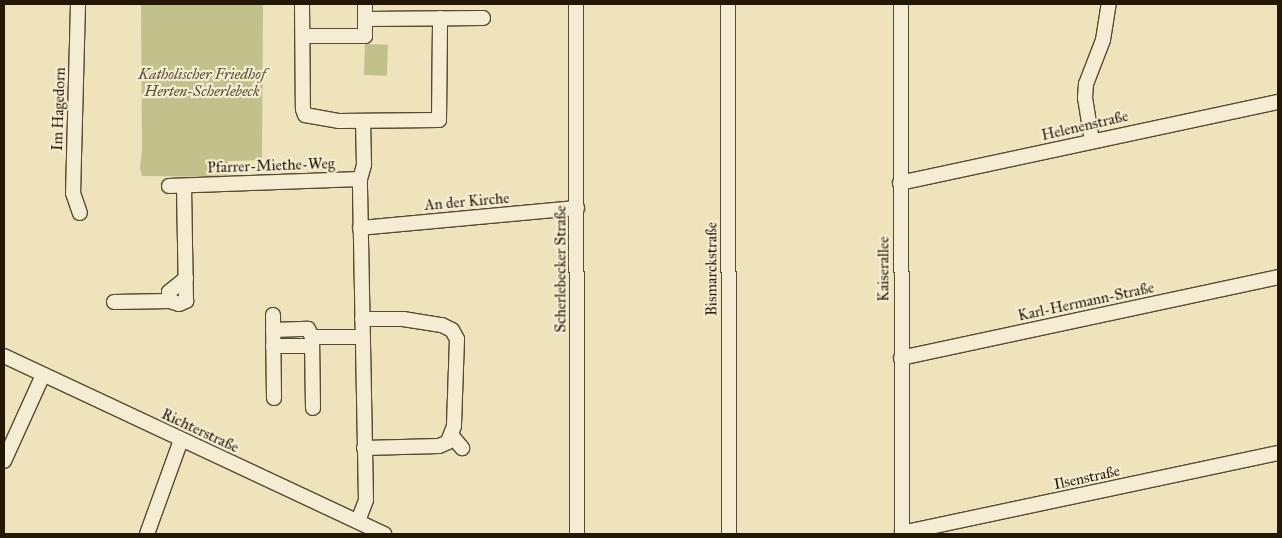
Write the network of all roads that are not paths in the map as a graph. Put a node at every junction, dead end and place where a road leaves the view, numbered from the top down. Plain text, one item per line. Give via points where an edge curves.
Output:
1 (78, 4) edge
2 (302, 4) edge
3 (365, 4) edge
4 (576, 4) edge
5 (728, 4) edge
6 (901, 4) edge
7 (1109, 4) edge
8 (440, 18) junction
9 (483, 18) dead end
10 (365, 19) junction
11 (302, 36) junction
12 (1278, 102) edge
13 (363, 121) junction
14 (1092, 141) junction
15 (360, 178) junction
16 (900, 183) junction
17 (169, 186) dead end
18 (184, 186) junction
19 (577, 208) junction
20 (80, 213) dead end
21 (360, 228) junction
22 (1278, 277) edge
23 (114, 302) dead end
24 (273, 315) dead end
25 (362, 319) junction
26 (273, 330) junction
27 (363, 336) junction
28 (312, 341) junction
29 (273, 346) junction
30 (4, 356) edge
31 (901, 358) junction
32 (43, 375) junction
33 (274, 398) dead end
34 (313, 408) dead end
35 (452, 436) junction
36 (182, 440) junction
37 (364, 448) junction
38 (462, 448) dead end
39 (1278, 453) edge
40 (4, 461) edge
41 (358, 521) junction
42 (147, 534) edge
43 (384, 534) edge
44 (578, 534) edge
45 (729, 534) edge
46 (902, 534) edge

1 - 20 street, Im Hagedorn via 73,193
2 - 11 street
3 - 10 street
4 - 19 street, Scherlebecker Straße
5 - 45 street, Bismarckstraße
6 - 16 street, Kaiserallee
7 - 14 street via 1103,40 1086,84
8 - 9 street
8 - 10 street
8 - 13 street via 439,120
10 - 11 street via 365,36
11 - 13 street via 305,115
12 - 14 street, Helenenstraße
13 - 15 street via 364,166
14 - 16 street, Helenenstraße
15 - 18 street, Pfarrer-Miethe-Weg
15 - 21 street
16 - 31 street, Kaiserallee
17 - 18 street, Pfarrer-Miethe-Weg
18 - 23 street via 186,301 179,304 170,301
19 - 21 street, An der Kirche
19 - 44 street, Scherlebecker Straße
21 - 25 street
22 - 31 street, Karl-Hermann-Straße
24 - 26 street
25 - 27 street
25 - 35 street via 403,319 442,325 452,330 457,339 456,412
26 - 28 street via 308,329
26 - 29 street
27 - 28 street
27 - 37 street
28 - 29 street
28 - 34 street
29 - 33 street
30 - 32 street, Richterstraße
31 - 46 street, Kaiserallee
32 - 36 street, Richterstraße
32 - 40 street
35 - 37 street via 439,446
35 - 38 street
36 - 41 street, Richterstraße
36 - 42 street
37 - 41 street via 366,500
39 - 46 street, Ilsenstraße
41 - 43 street, Richterstraße

